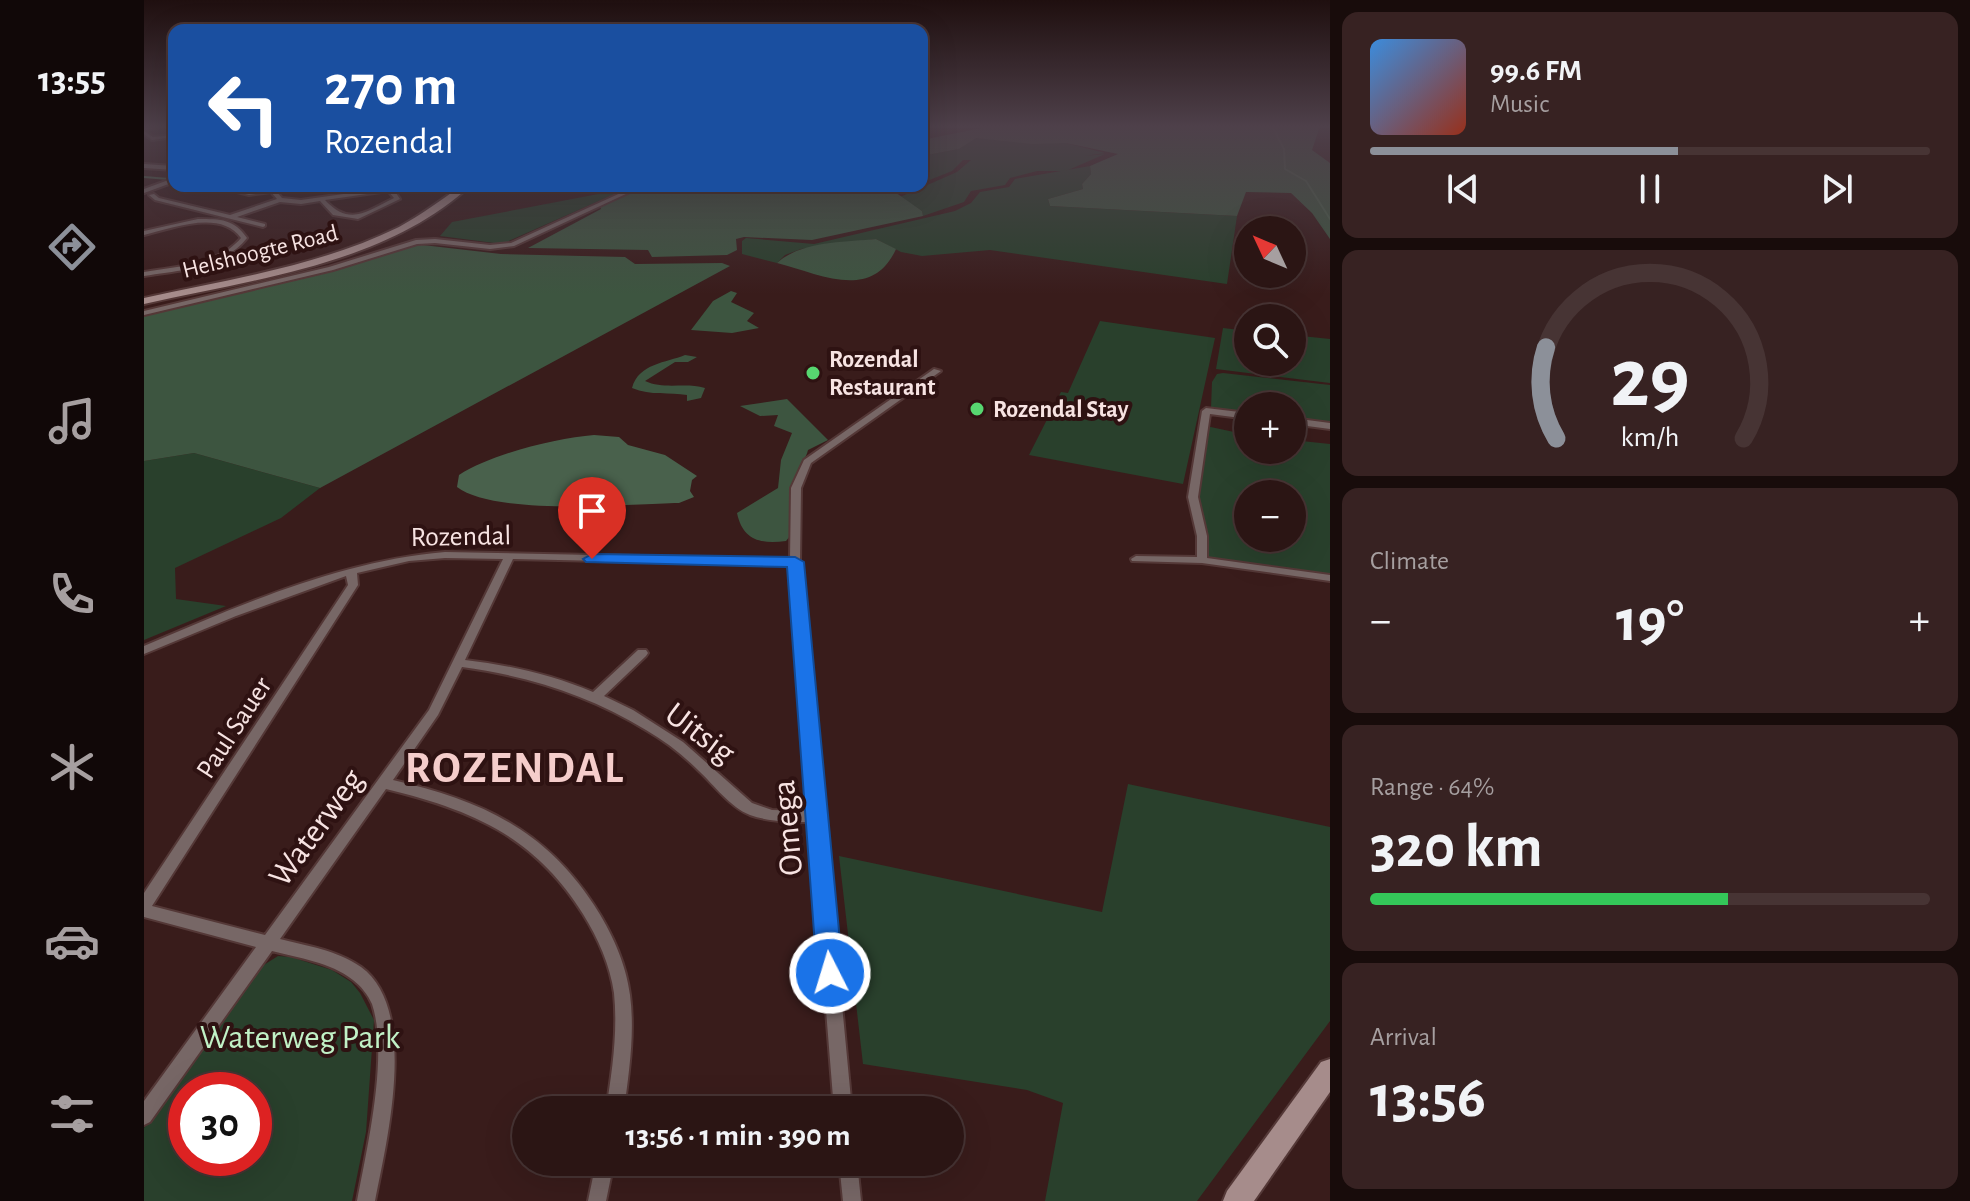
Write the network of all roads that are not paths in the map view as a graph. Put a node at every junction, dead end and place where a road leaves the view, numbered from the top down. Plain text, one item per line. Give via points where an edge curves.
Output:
1 (168, 182) edge
2 (144, 191) edge
3 (274, 192) edge
4 (363, 192) edge
5 (393, 192) edge
6 (457, 192) edge
7 (627, 192) edge
8 (152, 195) dead end
9 (280, 200) junction
10 (322, 200) junction
11 (229, 218) junction
12 (263, 225) dead end
13 (144, 233) edge
14 (144, 274) edge
15 (144, 301) edge
16 (144, 313) edge
17 (937, 371) dead end
18 (1234, 414) edge
19 (1306, 423) edge
20 (1330, 426) edge
21 (509, 558) junction
22 (1136, 559) dead end
23 (1202, 560) junction
24 (795, 562) junction
25 (351, 571) junction
26 (1330, 578) edge
27 (144, 650) edge
28 (642, 653) dead end
29 (460, 663) junction
30 (595, 697) junction
31 (384, 783) junction
32 (817, 816) junction
33 (144, 908) edge
34 (269, 941) junction
35 (1330, 1071) edge
36 (616, 1096) edge
37 (842, 1096) edge
38 (144, 1116) edge
39 (602, 1176) edge
40 (849, 1176) edge
41 (366, 1201) edge
42 (597, 1201) edge
43 (852, 1201) edge
44 (1237, 1201) edge

1 - 2 street
3 - 9 street
4 - 10 street
5 - 10 street via 398,198 358,217 335,214
6 - 15 main road, Helshoogte Road via 409,224 348,250
7 - 16 street via 505,247 404,244 331,269
8 - 11 street
9 - 10 street
9 - 11 street
11 - 12 street
13 - 14 street via 208,221 232,224 244,238 214,259
17 - 24 street, Omega via 807,462 796,488
18 - 23 street via 1206,411 1193,497
19 - 20 street
21 - 24 street, Rozendal
21 - 25 street, Rozendal via 429,556
21 - 29 street, Waterweg
22 - 23 street
23 - 26 street
24 - 32 street, Omega
25 - 27 street, Rozendal
25 - 33 street, Paul Sauer via 353,585
28 - 30 street
29 - 30 street, Uitsig via 500,667
29 - 31 street, Waterweg via 434,712
30 - 32 street, Uitsig via 677,744 759,814
31 - 34 street, Waterweg
31 - 36 street via 441,795 514,831 551,861 585,902 612,955 622,994
32 - 37 street, Omega
33 - 34 street
34 - 38 street, Waterweg
34 - 41 street via 350,967 380,1004 385,1028 383,1083
35 - 44 main road
39 - 42 street
40 - 43 street

